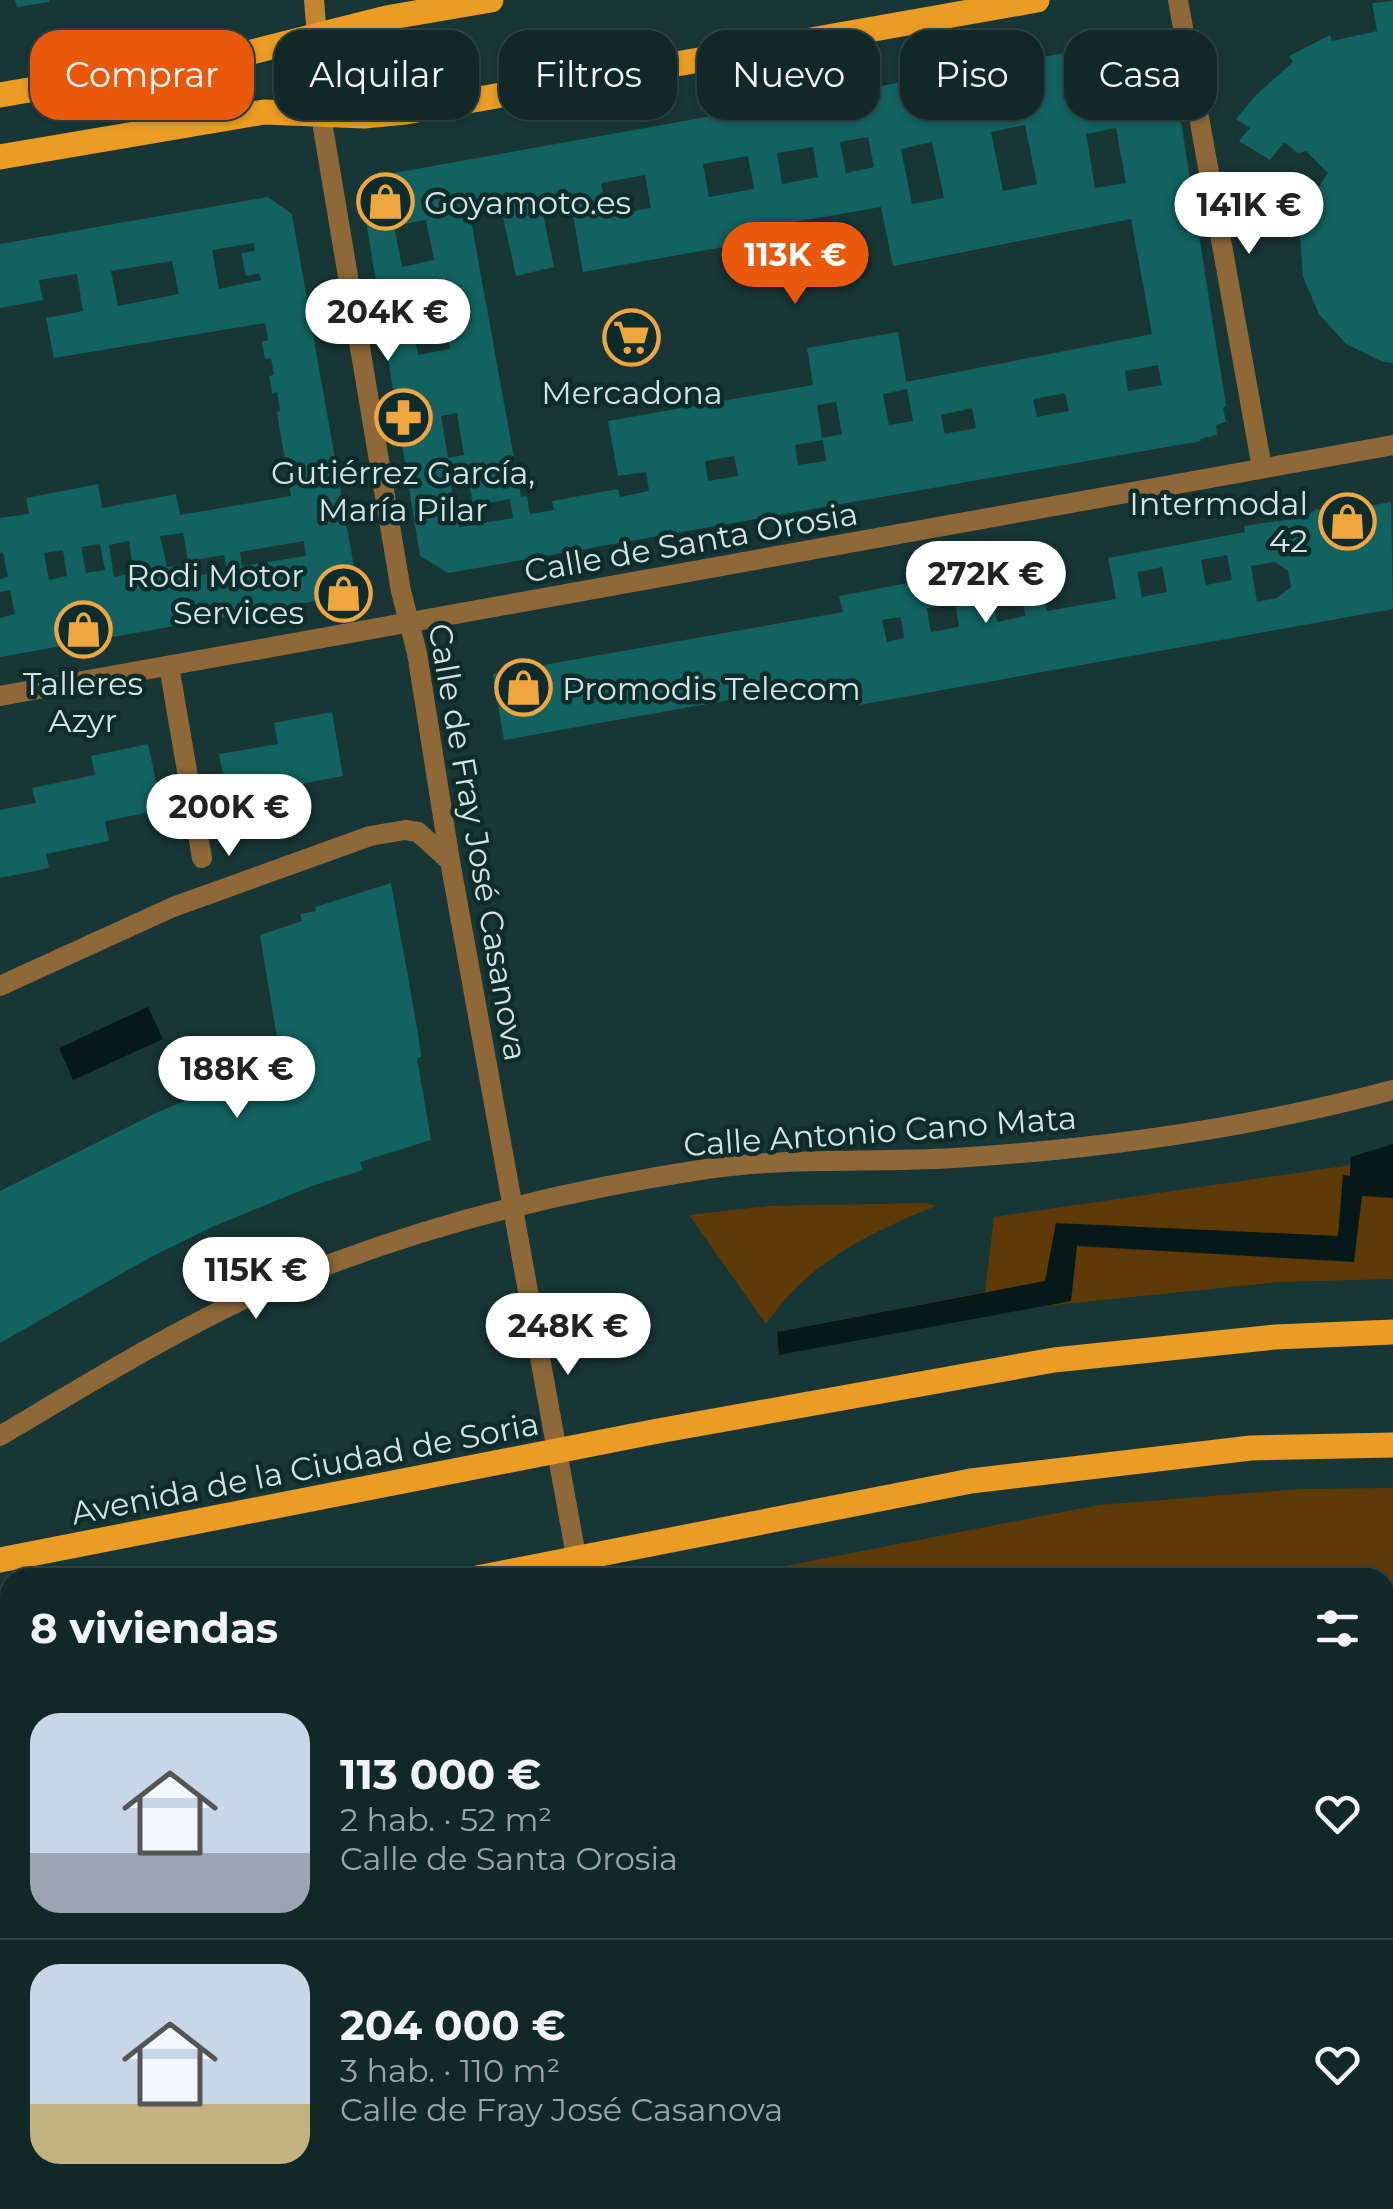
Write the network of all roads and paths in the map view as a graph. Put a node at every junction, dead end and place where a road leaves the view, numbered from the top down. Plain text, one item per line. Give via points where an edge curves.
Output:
1 (314, 0) edge
2 (491, 0) edge
3 (1036, 0) edge
4 (1178, 0) edge
5 (316, 30) edge
6 (340, 30) edge
7 (274, 47) edge
8 (2, 88) edge
9 (479, 99) edge
10 (274, 115) edge
11 (322, 120) edge
12 (0, 156) edge
13 (1393, 445) edge
14 (1262, 468) junction
15 (411, 623) junction
16 (169, 666) junction
17 (0, 696) edge
18 (202, 858) dead end
19 (450, 861) junction
20 (0, 986) edge
21 (1393, 1090) edge
22 (512, 1206) junction
23 (1393, 1332) edge
24 (0, 1436) edge
25 (1393, 1445) edge
26 (557, 1453) junction
27 (0, 1560) edge
28 (578, 1568) edge

1 - 5 main road
2 - 6 main road
3 - 9 main road
4 - 14 street
7 - 8 main road
10 - 12 main road
11 - 15 street, Calle de Fray José Casanova
13 - 14 street, Calle de Santa Orosia
14 - 15 street, Calle de Santa Orosia
15 - 16 street, Calle de Santa Orosia
15 - 19 street, Calle de Fray José Casanova
16 - 17 street, Calle de Santa Orosia
16 - 18 street
19 - 20 street via 418,832 370,836 173,906
19 - 22 street, Calle de Fray José Casanova
21 - 22 street, Calle Antonio Cano Mata via 1087,1148 708,1169
22 - 24 street, Calle Antonio Cano Mata via 266,1288
22 - 26 street, Calle de Fray José Casanova
23 - 26 main road, Avenida de la Ciudad de Soria via 1054,1360
25 - 28 main road via 1251,1448 971,1481
26 - 27 main road, Avenida de la Ciudad de Soria
26 - 28 street, Calle de Fray José Casanova

